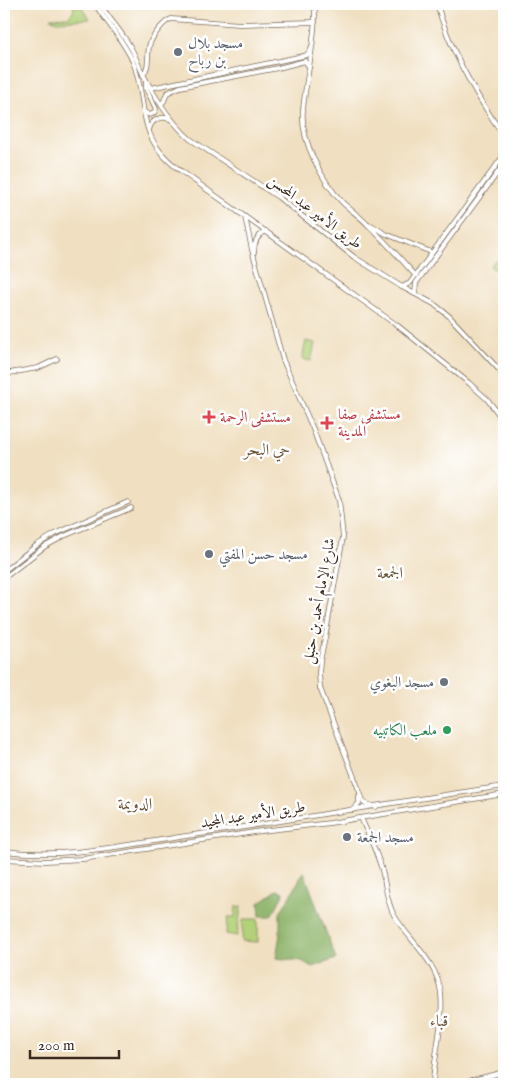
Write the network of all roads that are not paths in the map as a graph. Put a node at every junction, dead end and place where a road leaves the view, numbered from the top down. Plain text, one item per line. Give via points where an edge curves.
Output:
1 (95, 4) edge
2 (100, 4) edge
3 (437, 4) edge
4 (315, 11) dead end
5 (315, 22) junction
6 (314, 44) junction
7 (303, 56) junction
8 (305, 61) junction
9 (309, 70) junction
10 (143, 75) junction
11 (146, 80) junction
12 (179, 84) junction
13 (151, 88) junction
14 (161, 104) junction
15 (144, 112) junction
16 (174, 121) junction
17 (149, 131) junction
18 (504, 136) edge
19 (504, 155) edge
20 (504, 164) edge
21 (245, 217) junction
22 (367, 223) junction
23 (266, 231) junction
24 (431, 252) junction
25 (254, 257) junction
26 (415, 275) junction
27 (402, 287) junction
28 (415, 294) junction
29 (57, 359) dead end
30 (4, 374) edge
31 (504, 376) edge
32 (504, 420) edge
33 (128, 502) dead end
34 (131, 508) dead end
35 (4, 571) edge
36 (4, 578) edge
37 (504, 786) edge
38 (358, 789) junction
39 (468, 792) junction
40 (504, 794) edge
41 (469, 800) junction
42 (376, 807) junction
43 (352, 811) junction
44 (361, 818) junction
45 (212, 832) junction
46 (213, 838) junction
47 (4, 851) edge
48 (4, 858) edge
49 (504, 1072) edge
50 (504, 1081) edge
51 (433, 1084) edge
52 (457, 1084) edge
53 (492, 1084) edge

1 - 15 main road via 131,58
2 - 10 main road, طريق الأمير عبد المحسن via 132,50
3 - 18 main road via 470,83
4 - 5 main road
5 - 6 main road
5 - 10 main road via 240,24 166,20 150,43
6 - 7 main road
6 - 9 main road
7 - 8 main road
7 - 12 main road
8 - 9 main road
8 - 12 main road
9 - 22 main road via 302,110 307,141 327,185
10 - 11 main road, طريق الأمير عبد المحسن
11 - 13 main road, طريق الأمير عبد المحسن
11 - 15 main road via 146,88 156,109 150,115
12 - 13 main road
12 - 14 main road via 167,93
13 - 14 main road, طريق الأمير عبد المحسن
14 - 16 main road, طريق الأمير عبد المحسن
15 - 17 main road
16 - 17 main road via 158,118
16 - 27 main road, طريق الأمير عبد المحسن via 190,139 261,184 346,252
17 - 21 main road via 159,150 172,164
19 - 24 main road
20 - 28 main road via 416,282
21 - 23 main road
21 - 25 main road, شارع الإمام أحمد بن حنبل
22 - 24 main road
22 - 26 main road
23 - 25 main road via 259,235 254,245
23 - 32 main road via 446,363
24 - 26 main road
25 - 38 main road, شارع الإمام أحمد بن حنبل via 283,360 339,500 343,537 320,654 319,679
26 - 27 main road via 410,284
27 - 28 main road, طريق الأمير عبد المحسن
28 - 31 main road, طريق الأمير عبد المحسن via 449,316
29 - 30 main road via 38,368
33 - 35 main road via 55,534
34 - 36 main road via 44,547
37 - 39 main road, طريق الأمير عبد المجيد
38 - 42 main road via 367,805
38 - 43 main road via 359,804
39 - 41 main road
39 - 42 main road, طريق الأمير عبد المجيد
40 - 41 main road, طريق الأمير عبد المجيد
41 - 44 main road, طريق الأمير عبد المجيد
42 - 43 main road, طريق الأمير عبد المجيد
43 - 45 main road, طريق الأمير عبد المجيد
44 - 46 main road, طريق الأمير عبد المجيد
44 - 51 main road via 381,867 394,914 428,961 441,991
45 - 46 main road
45 - 47 main road, طريق الأمير عبد المجيد via 83,851
46 - 48 main road, طريق الأمير عبد المجيد via 83,859
49 - 52 main road
50 - 53 highway

